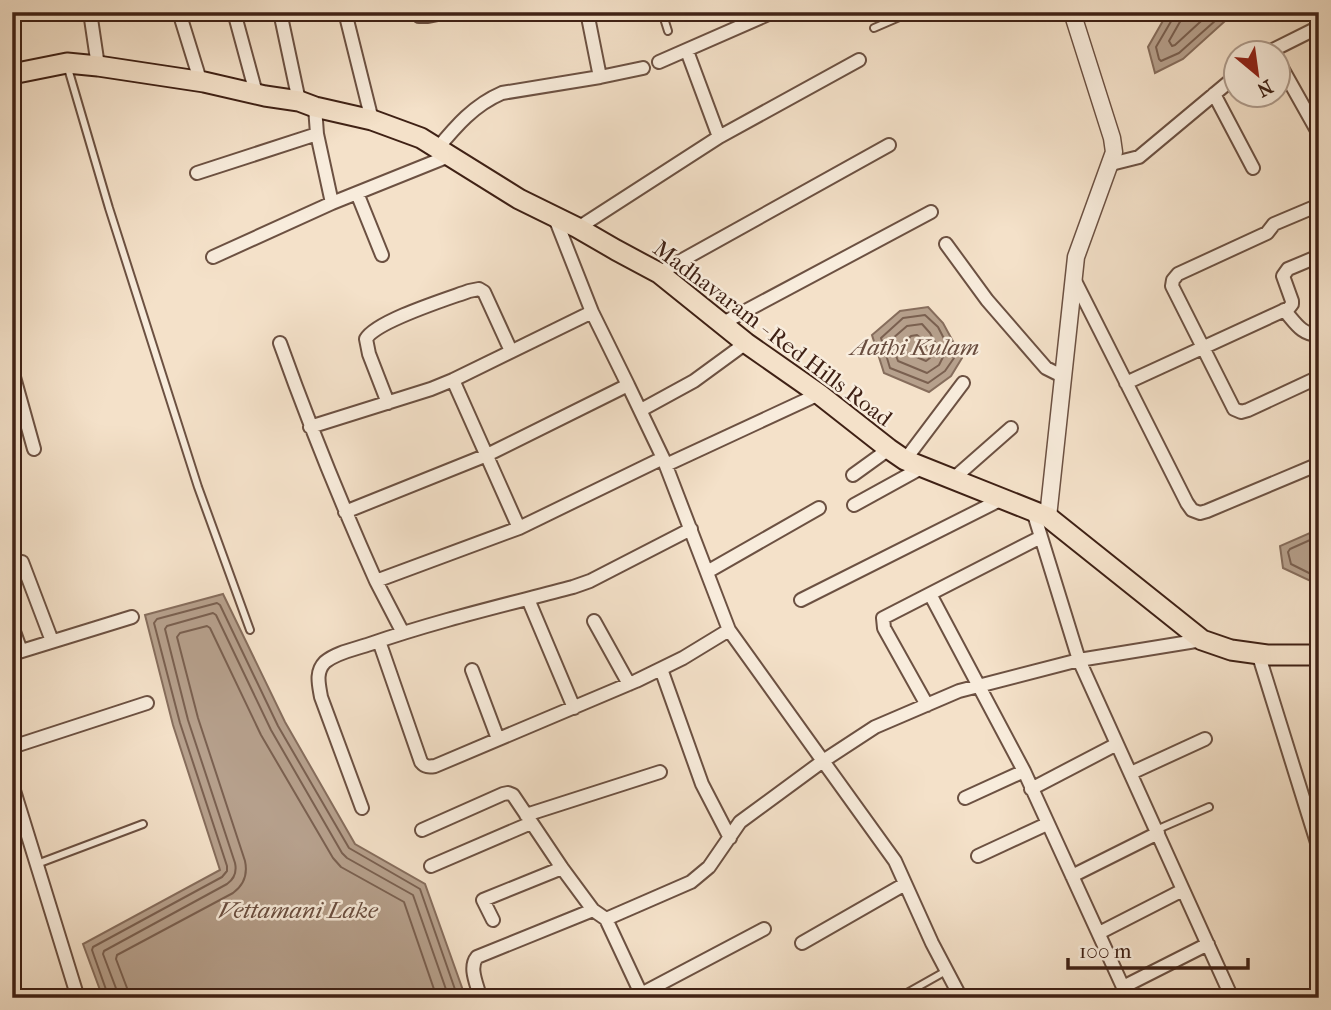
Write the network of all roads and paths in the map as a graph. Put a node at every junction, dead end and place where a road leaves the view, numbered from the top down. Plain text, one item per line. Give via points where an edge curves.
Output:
1 (90, 12) edge
2 (179, 12) edge
3 (234, 12) edge
4 (280, 12) edge
5 (345, 12) edge
6 (418, 12) edge
7 (448, 12) edge
8 (587, 12) edge
9 (662, 12) edge
10 (773, 12) edge
11 (911, 12) edge
12 (1072, 12) edge
13 (1319, 27) edge
14 (874, 28) dead end
15 (668, 31) dead end
16 (1292, 43) edge
17 (687, 51) junction
18 (859, 60) dead end
19 (659, 62) dead end
20 (67, 64) junction
21 (98, 65) junction
22 (643, 68) dead end
23 (12, 74) edge
24 (600, 77) junction
25 (201, 83) junction
26 (1292, 87) edge
27 (1222, 88) edge
28 (257, 93) junction
29 (1214, 94) junction
30 (307, 104) junction
31 (372, 120) junction
32 (317, 134) junction
33 (1319, 134) edge
34 (719, 138) junction
35 (890, 145) dead end
36 (443, 152) junction
37 (1111, 164) junction
38 (1253, 168) dead end
39 (197, 173) dead end
40 (357, 193) junction
41 (332, 203) junction
42 (1319, 205) edge
43 (931, 212) dead end
44 (555, 218) junction
45 (578, 228) junction
46 (946, 244) dead end
47 (382, 254) dead end
48 (1319, 256) edge
49 (213, 257) dead end
50 (659, 273) junction
51 (1073, 277) junction
52 (1284, 310) junction
53 (592, 312) junction
54 (723, 323) junction
55 (1319, 335) edge
56 (280, 342) dead end
57 (746, 343) junction
58 (1203, 347) junction
59 (12, 348) edge
60 (511, 351) junction
61 (12, 361) edge
62 (12, 370) edge
63 (1062, 376) junction
64 (1319, 377) edge
65 (453, 380) junction
66 (963, 383) dead end
67 (1126, 383) junction
68 (628, 385) junction
69 (819, 394) junction
70 (388, 403) junction
71 (641, 410) junction
72 (310, 427) junction
73 (1011, 428) dead end
74 (34, 449) dead end
75 (487, 455) junction
76 (905, 459) junction
77 (664, 461) junction
78 (1319, 464) edge
79 (853, 475) dead end
80 (953, 479) junction
81 (1002, 499) junction
82 (854, 505) dead end
83 (819, 508) dead end
84 (345, 512) junction
85 (1040, 514) junction
86 (519, 528) junction
87 (691, 529) junction
88 (1041, 537) junction
89 (22, 562) dead end
90 (708, 572) junction
91 (376, 581) junction
92 (930, 594) junction
93 (528, 599) junction
94 (801, 600) dead end
95 (132, 617) dead end
96 (594, 621) dead end
97 (12, 626) edge
98 (729, 629) junction
99 (250, 630) dead end
100 (403, 633) junction
101 (379, 640) junction
102 (1202, 640) junction
103 (52, 642) junction
104 (17, 653) edge
105 (1258, 653) junction
106 (1319, 654) edge
107 (1079, 660) junction
108 (661, 669) junction
109 (472, 670) dead end
110 (629, 684) junction
111 (978, 686) junction
112 (148, 703) dead end
113 (927, 705) junction
114 (574, 708) junction
115 (498, 739) junction
116 (1205, 740) dead end
117 (1117, 744) junction
118 (12, 747) edge
119 (823, 761) junction
120 (1024, 771) junction
121 (660, 772) dead end
122 (1130, 773) junction
123 (12, 784) edge
124 (1031, 789) junction
125 (14, 798) edge
126 (965, 798) dead end
127 (1209, 807) dead end
128 (362, 808) dead end
129 (528, 819) junction
130 (143, 824) dead end
131 (1047, 824) junction
132 (422, 830) dead end
133 (1157, 831) junction
134 (730, 838) junction
135 (1319, 849) edge
136 (978, 856) dead end
137 (37, 864) junction
138 (431, 866) dead end
139 (562, 868) junction
140 (1072, 876) junction
141 (905, 884) junction
142 (1183, 890) junction
143 (593, 910) junction
144 (606, 919) junction
145 (493, 920) dead end
146 (764, 929) dead end
147 (1099, 933) junction
148 (802, 943) dead end
149 (1208, 944) junction
150 (947, 971) junction
151 (1125, 992) edge
152 (478, 993) dead end
153 (642, 996) edge
154 (78, 998) edge
155 (898, 998) edge
156 (961, 998) edge
157 (1231, 998) edge

1 - 21 street
2 - 25 street
3 - 28 street
4 - 30 street
5 - 31 street
6 - 7 street via 428,16
8 - 24 street
9 - 15 lane
10 - 17 street
11 - 14 lane
12 - 37 street via 1112,138
13 - 16 street
17 - 19 street
17 - 34 street
18 - 34 street
20 - 21 main road, Madhavaram - Red Hills Road
20 - 23 main road, Madhavaram - Red Hills Road
20 - 99 lane via 198,487
21 - 25 main road, Madhavaram - Red Hills Road
22 - 24 street
24 - 36 street via 491,98 463,118
25 - 28 main road, Madhavaram - Red Hills Road
26 - 33 street
27 - 29 street
28 - 30 main road, Madhavaram - Red Hills Road
29 - 37 street via 1139,157
29 - 38 street
30 - 31 main road, Madhavaram - Red Hills Road
30 - 32 street
31 - 36 main road, Madhavaram - Red Hills Road via 421,138
32 - 39 street
32 - 41 street
34 - 45 street
35 - 50 street
36 - 40 street
36 - 44 main road, Madhavaram - Red Hills Road
37 - 51 street via 1076,257
40 - 41 street
40 - 47 street
41 - 49 street
42 - 58 street via 1178,274 1172,286
43 - 54 street
44 - 45 main road, Madhavaram - Red Hills Road
44 - 53 street
45 - 50 main road, Madhavaram - Red Hills Road
46 - 63 street via 1046,368
48 - 52 street via 1285,272 1283,280 1292,304
50 - 54 main road, Madhavaram - Red Hills Road
51 - 63 street
51 - 67 street
52 - 55 street via 1302,332
52 - 58 street
53 - 60 street
53 - 68 street
54 - 57 main road, Madhavaram - Red Hills Road
56 - 72 street
57 - 69 main road, Madhavaram - Red Hills Road
57 - 71 street via 694,382
58 - 64 street via 1234,409 1241,412
58 - 67 street
59 - 61 street
60 - 65 street
60 - 70 street via 479,289 401,317 366,338
62 - 74 street
63 - 85 street
65 - 70 street
65 - 75 street
66 - 76 street
67 - 78 street via 1192,510 1200,513
68 - 71 street
68 - 75 street
69 - 76 main road, Madhavaram - Red Hills Road
69 - 77 street
70 - 72 street
71 - 77 street
72 - 84 street
73 - 80 street
75 - 84 street
75 - 86 street
76 - 79 street
76 - 80 main road, Madhavaram - Red Hills Road
76 - 82 street
77 - 86 street
77 - 87 street
80 - 81 main road, Madhavaram - Red Hills Road
81 - 85 main road, Madhavaram - Red Hills Road
81 - 94 street
83 - 90 street
84 - 91 street
85 - 88 street
85 - 102 main road, Madhavaram - Red Hills Road
86 - 91 street
87 - 90 street
87 - 93 street via 590,581
88 - 92 street
88 - 107 street
89 - 103 street
90 - 98 street
91 - 100 street
92 - 111 street
92 - 113 street via 882,622
93 - 100 street
93 - 114 street
95 - 103 street
96 - 110 street
97 - 104 street
98 - 108 street
98 - 119 street
100 - 101 street
101 - 115 street via 424,766 435,766
101 - 128 street via 327,661 318,681
102 - 105 main road, Madhavaram - Red Hills Road
102 - 107 street
103 - 104 street
105 - 106 main road, Madhavaram - Red Hills Road
105 - 135 street
107 - 111 street
107 - 117 street
108 - 110 street
108 - 134 street via 702,784
109 - 115 street
110 - 114 street
111 - 113 street
111 - 120 street
112 - 118 street
113 - 119 street via 875,727
114 - 115 street
116 - 122 street
117 - 122 street
117 - 124 street
119 - 134 street via 740,822
119 - 141 street via 895,861
120 - 124 street
120 - 126 street
121 - 129 street
122 - 133 street
123 - 125 street
124 - 131 street
125 - 137 street
127 - 133 lane
129 - 132 street via 508,793
129 - 138 street
129 - 139 street
130 - 137 lane
131 - 136 street
131 - 140 street
133 - 140 street
133 - 142 street
134 - 144 street via 702,875
137 - 154 street
139 - 143 street
139 - 145 street via 483,900
140 - 147 street
141 - 148 street
141 - 150 street
142 - 147 street
142 - 149 street
143 - 144 street
143 - 152 street via 477,957 472,967
144 - 153 street
146 - 153 street
147 - 151 street
149 - 151 street
149 - 157 street
150 - 155 lane
150 - 156 street

